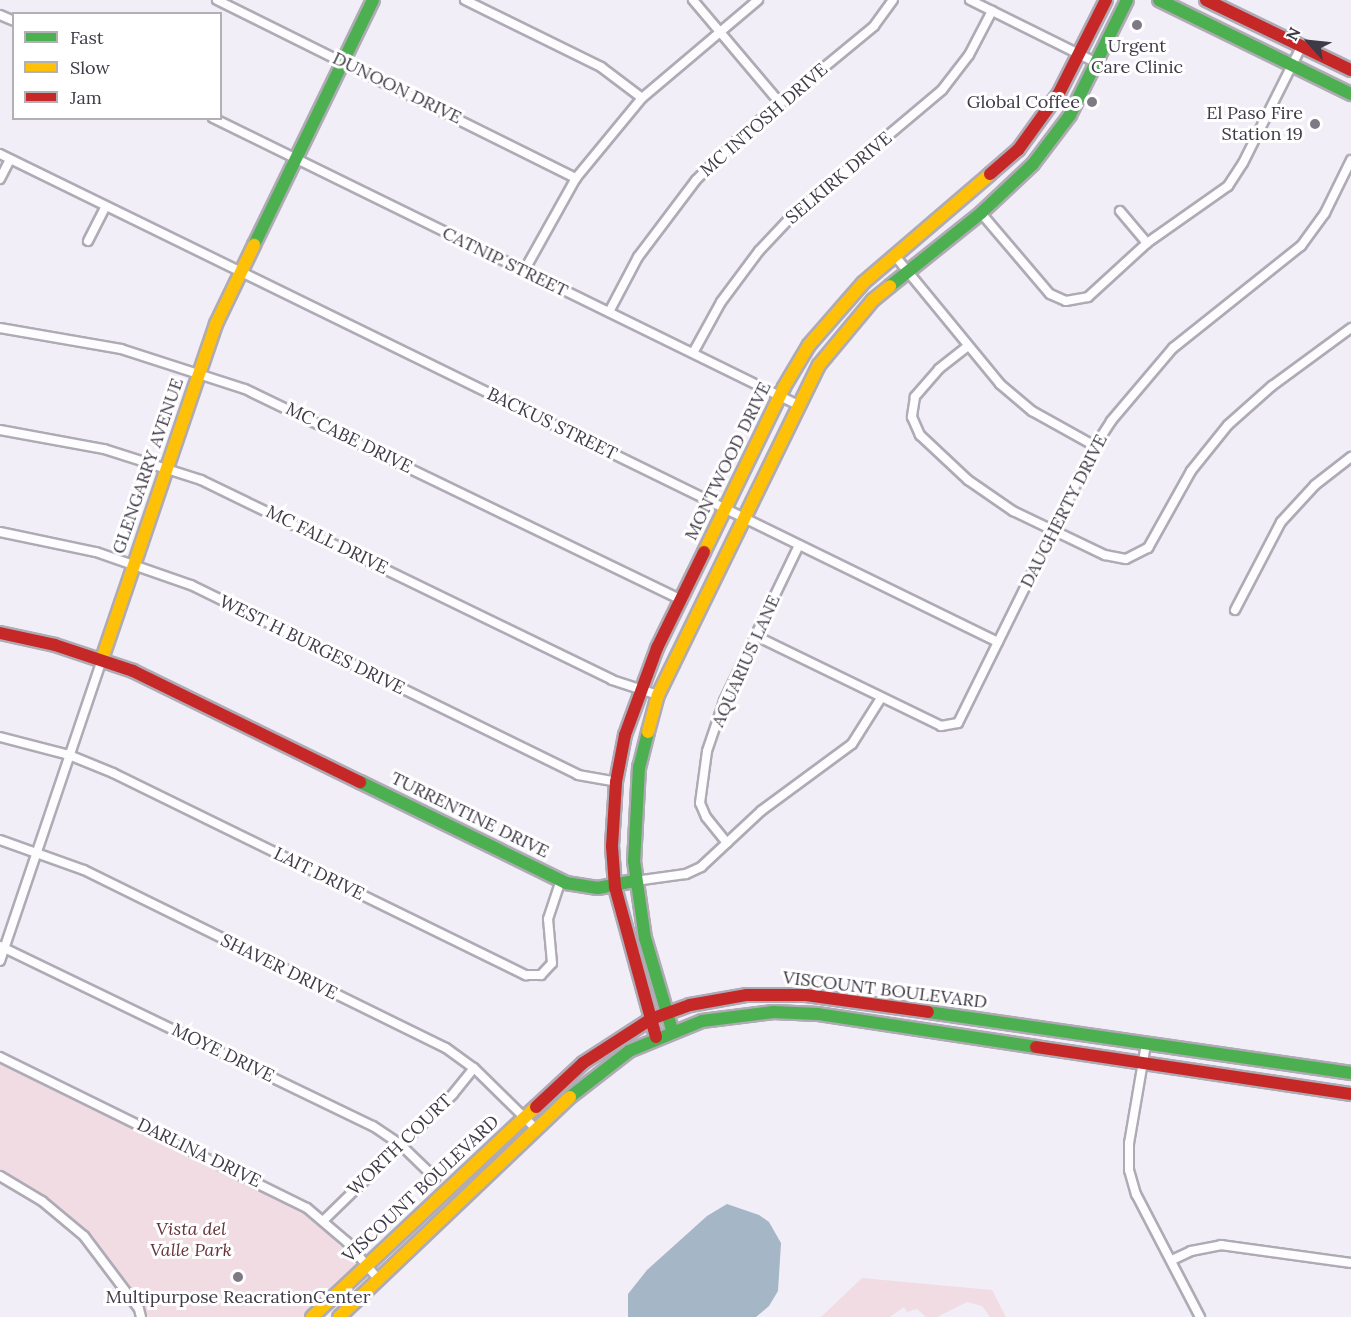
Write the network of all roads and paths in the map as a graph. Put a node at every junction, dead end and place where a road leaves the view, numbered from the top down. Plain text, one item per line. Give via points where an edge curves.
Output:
1 (217, 0) edge
2 (373, 0) edge
3 (465, 0) edge
4 (693, 0) edge
5 (758, 0) edge
6 (893, 0) edge
7 (970, 0) edge
8 (1106, 0) edge
9 (1127, 0) edge
10 (1159, 0) edge
11 (1206, 0) edge
12 (1219, 6) junction
13 (992, 11) junction
14 (1209, 24) junction
15 (720, 30) junction
16 (1301, 47) junction
17 (1079, 54) junction
18 (344, 62) junction
19 (1097, 63) junction
20 (1292, 65) junction
21 (1345, 68) edge
22 (1330, 84) junction
23 (1351, 94) edge
24 (642, 98) junction
25 (780, 103) junction
26 (217, 120) edge
27 (0, 154) edge
28 (297, 158) junction
29 (10, 159) junction
30 (1351, 160) edge
31 (1348, 172) edge
32 (576, 178) junction
33 (0, 179) edge
34 (106, 206) junction
35 (1120, 211) dead end
36 (981, 213) junction
37 (88, 241) dead end
38 (1148, 243) junction
39 (896, 256) junction
40 (524, 271) junction
41 (908, 271) junction
42 (240, 272) junction
43 (609, 312) junction
44 (0, 328) edge
45 (1351, 328) edge
46 (968, 346) junction
47 (693, 353) junction
48 (199, 372) junction
49 (780, 396) junction
50 (798, 405) junction
51 (0, 430) edge
52 (1095, 446) junction
53 (1351, 457) edge
54 (166, 468) junction
55 (725, 508) junction
56 (744, 517) junction
57 (1053, 530) junction
58 (0, 532) edge
59 (799, 545) junction
60 (134, 564) junction
61 (680, 599) junction
62 (1235, 610) dead end
63 (0, 633) edge
64 (756, 636) junction
65 (998, 642) junction
66 (102, 659) junction
67 (640, 689) junction
68 (658, 695) junction
69 (881, 698) junction
70 (0, 737) edge
71 (69, 755) junction
72 (616, 782) junction
73 (0, 840) edge
74 (727, 843) junction
75 (37, 851) junction
76 (561, 880) junction
77 (635, 881) junction
78 (615, 887) junction
79 (2, 947) edge
80 (0, 962) edge
81 (834, 999) junction
82 (668, 1011) junction
83 (832, 1016) junction
84 (651, 1018) junction
85 (993, 1022) junction
86 (672, 1030) junction
87 (656, 1037) junction
88 (991, 1040) junction
89 (1146, 1044) junction
90 (0, 1056) edge
91 (1143, 1063) junction
92 (474, 1068) junction
93 (1351, 1073) edge
94 (1351, 1094) edge
95 (524, 1116) junction
96 (536, 1129) junction
97 (400, 1144) junction
98 (0, 1176) edge
99 (435, 1178) dead end
100 (324, 1220) junction
101 (1172, 1260) junction
102 (1351, 1262) edge
103 (367, 1264) junction
104 (378, 1279) junction
105 (141, 1317) edge
106 (312, 1317) edge
107 (339, 1317) edge
108 (1200, 1317) edge

1 - 18 street, DUNOON DRIVE
2 - 18 main road, GLENGARRY AVENUE
3 - 24 street via 601,67
4 - 15 street
5 - 15 street
6 - 25 street, MC INTOSH DRIVE via 874,26
7 - 13 street
8 - 17 main road, MONTWOOD DRIVE
9 - 19 main road
10 - 14 main road
11 - 12 main road
12 - 14 main road
12 - 16 main road
13 - 17 street
13 - 47 street, SELKIRK DRIVE via 969,56 942,90 766,243 721,302
14 - 20 main road
15 - 24 street
15 - 25 street
16 - 20 street
16 - 21 main road
17 - 19 street
17 - 39 main road, MONTWOOD DRIVE via 1059,93 1018,150
18 - 28 main road, GLENGARRY AVENUE
18 - 32 street, DUNOON DRIVE
19 - 36 main road via 1052,141
20 - 22 main road
20 - 38 street via 1228,186
21 - 22 main road
22 - 23 main road
24 - 32 street
25 - 43 street, MC INTOSH DRIVE via 716,159 677,202 638,257
26 - 28 street, CATNIP STREET
27 - 29 street, BACKUS STREET
28 - 40 street, CATNIP STREET
28 - 42 main road, GLENGARRY AVENUE
29 - 33 street
29 - 34 street, BACKUS STREET
30 - 31 street, DAUGHERTY DRIVE
31 - 52 street, DAUGHERTY DRIVE via 1301,246 1173,348 1128,397
32 - 40 street
34 - 37 street
34 - 42 street, BACKUS STREET
35 - 38 street
36 - 38 street via 1043,289 1066,301 1093,294
36 - 41 main road
39 - 41 street
39 - 49 main road, MONTWOOD DRIVE via 829,318 800,357
40 - 43 street, CATNIP STREET
41 - 46 street
41 - 50 main road via 873,300 843,333
42 - 48 main road, GLENGARRY AVENUE
42 - 55 street, BACKUS STREET
43 - 47 street, CATNIP STREET
44 - 48 street, MC CABE DRIVE via 121,349
45 - 57 street via 1272,386 1228,425 1191,471 1151,544 1141,553 1126,559 1113,558
46 - 52 street via 1015,399
46 - 57 street via 939,369 915,397 915,428 968,480 1013,511
47 - 49 street, CATNIP STREET
48 - 54 main road, GLENGARRY AVENUE
48 - 61 street, MC CABE DRIVE via 288,407
49 - 50 street, CATNIP STREET
49 - 55 main road, MONTWOOD DRIVE
50 - 56 main road
51 - 54 street, MC FALL DRIVE via 93,446
52 - 57 street, DAUGHERTY DRIVE
53 - 62 street via 1315,484 1281,522
54 - 60 main road, GLENGARRY AVENUE
54 - 67 street, MC FALL DRIVE via 236,495 612,680
55 - 56 street, BACKUS STREET
55 - 61 main road, MONTWOOD DRIVE
56 - 59 street, BACKUS STREET
56 - 68 main road
57 - 65 street, DAUGHERTY DRIVE
58 - 60 street, WEST H BURGES DRIVE via 62,543
59 - 64 street, AQUARIUS LANE
59 - 65 street, BACKUS STREET
60 - 66 main road, GLENGARRY AVENUE
60 - 72 street, WEST H BURGES DRIVE via 191,585 578,775
61 - 67 main road, MONTWOOD DRIVE
63 - 66 main road, TURRENTINE DRIVE
64 - 69 street, DAUGHERTY DRIVE
64 - 74 street, AQUARIUS LANE via 716,721 699,791 703,812
65 - 69 street, DAUGHERTY DRIVE via 963,716 952,726 941,726
66 - 71 street, GLENGARRY AVENUE
66 - 76 main road, TURRENTINE DRIVE via 162,684
67 - 68 street, MC FALL DRIVE
67 - 72 main road, MONTWOOD DRIVE
68 - 77 main road via 639,767 633,836
69 - 74 street, TURRENTINE DRIVE via 852,744 761,811
70 - 71 street, LAIT DRIVE
71 - 75 street, GLENGARRY AVENUE
71 - 76 street, LAIT DRIVE via 133,782 526,975 541,975 552,963 548,919
72 - 78 main road, MONTWOOD DRIVE via 612,846
73 - 75 street, SHAVER DRIVE
74 - 77 street, TURRENTINE DRIVE via 695,870
75 - 79 street, GLENGARRY AVENUE
75 - 92 street, SHAVER DRIVE via 446,1048
76 - 78 main road, TURRENTINE DRIVE via 583,886
77 - 78 main road, TURRENTINE DRIVE
77 - 82 main road via 645,938
78 - 84 main road, MONTWOOD DRIVE
79 - 80 street, GLENGARRY AVENUE
79 - 97 street, MOYE DRIVE via 373,1126
81 - 82 main road, VISCOUNT BOULEVARD via 785,993 747,995
81 - 83 main road
81 - 85 main road, VISCOUNT BOULEVARD
82 - 84 main road, VISCOUNT BOULEVARD
82 - 86 main road
83 - 86 main road, VISCOUNT BOULEVARD via 745,1014
83 - 88 main road, VISCOUNT BOULEVARD
84 - 87 main road, MONTWOOD DRIVE
84 - 95 main road, VISCOUNT BOULEVARD via 583,1062
85 - 88 main road
85 - 89 main road, VISCOUNT BOULEVARD
86 - 87 main road, VISCOUNT BOULEVARD
87 - 96 main road, VISCOUNT BOULEVARD via 599,1071
88 - 91 main road, VISCOUNT BOULEVARD
89 - 91 street
89 - 93 main road, VISCOUNT BOULEVARD
90 - 100 street, DARLINA DRIVE via 284,1195
91 - 94 main road, VISCOUNT BOULEVARD
91 - 101 street via 1129,1143 1129,1170 1136,1194
92 - 95 street, SHAVER DRIVE
92 - 97 street, WORTH COURT via 453,1094
95 - 96 street, SHAVER DRIVE
95 - 103 main road, VISCOUNT BOULEVARD
96 - 104 main road, VISCOUNT BOULEVARD
97 - 99 street, MOYE DRIVE
97 - 100 street, WORTH COURT
98 - 105 street via 42,1201 84,1236
100 - 103 street, DARLINA DRIVE
101 - 102 street via 1191,1251 1221,1245
101 - 108 street
103 - 104 street, DARLINA DRIVE
103 - 106 main road, VISCOUNT BOULEVARD
104 - 107 main road, VISCOUNT BOULEVARD

